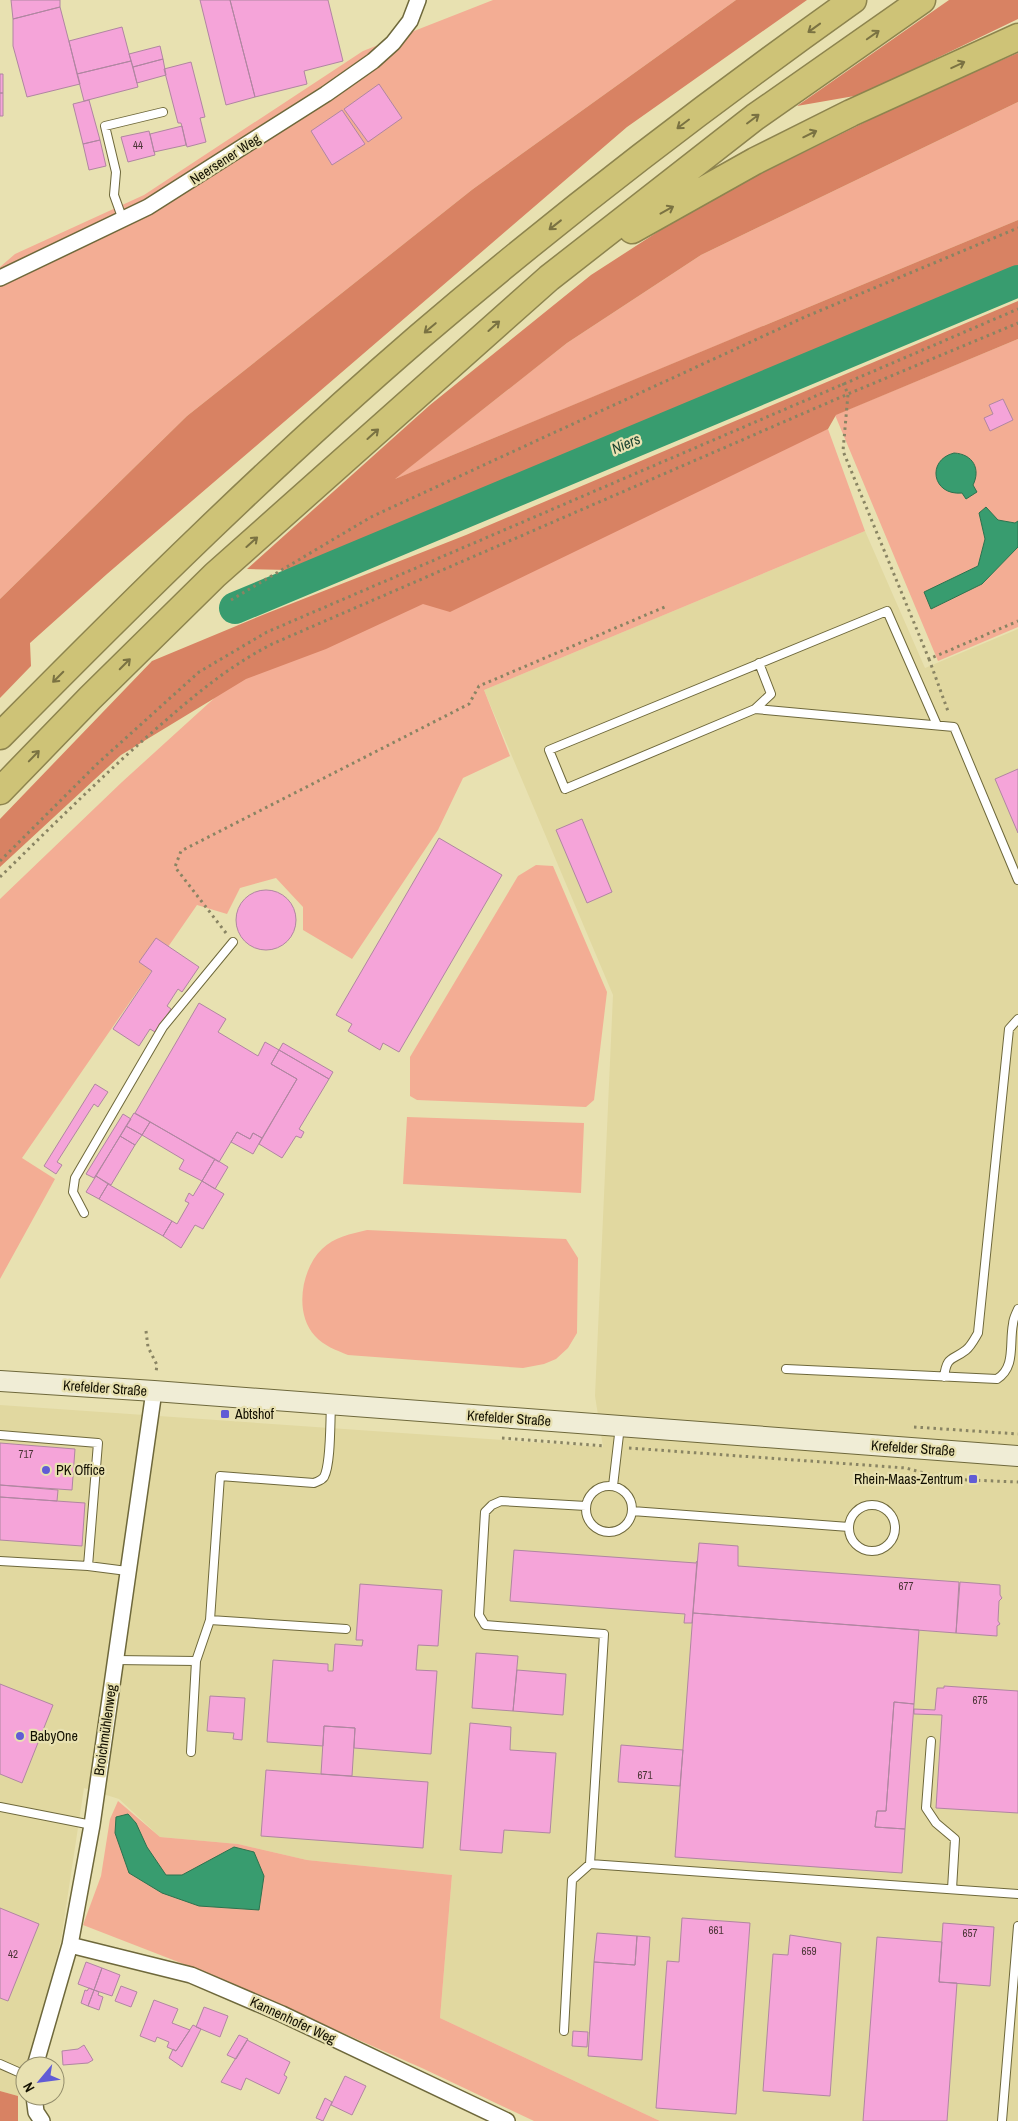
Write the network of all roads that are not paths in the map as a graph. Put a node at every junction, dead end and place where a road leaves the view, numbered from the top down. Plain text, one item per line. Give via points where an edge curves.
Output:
1 (418, 0) edge
2 (853, 0) edge
3 (922, 0) edge
4 (1018, 37) edge
5 (163, 112) dead end
6 (123, 220) junction
7 (0, 278) edge
8 (548, 278) junction
9 (759, 663) junction
10 (756, 709) junction
11 (937, 725) junction
12 (0, 736) edge
13 (0, 791) edge
14 (1018, 880) edge
15 (232, 942) road end
16 (1018, 1019) edge
17 (84, 1214) dead end
18 (1018, 1309) edge
19 (786, 1369) dead end
20 (944, 1377) junction
21 (0, 1381) edge
22 (155, 1383) junction
23 (331, 1404) junction
24 (620, 1426) junction
25 (0, 1435) edge
26 (1018, 1456) edge
27 (613, 1486) junction
28 (586, 1506) junction
29 (632, 1511) junction
30 (849, 1527) junction
31 (0, 1561) edge
32 (88, 1566) junction
33 (127, 1571) junction
34 (210, 1620) junction
35 (346, 1629) dead end
36 (115, 1660) junction
37 (196, 1661) junction
38 (931, 1741) dead end
39 (191, 1752) dead end
40 (0, 1807) edge
41 (92, 1825) junction
42 (590, 1864) junction
43 (952, 1889) junction
44 (1018, 1894) edge
45 (1018, 1926) edge
46 (70, 1945) junction
47 (564, 2031) dead end
48 (38, 2056) edge
49 (0, 2064) edge
50 (15, 2071) edge
51 (35, 2106) edge
52 (42, 2121) edge
53 (507, 2121) edge
54 (1002, 2121) edge

1 - 6 street, Neersener Weg via 410,20 393,43 350,78 186,184
2 -> 12 highway via 649,150 419,338 318,427 117,617
8 -> 3 highway via 755,117
8 -> 4 highway via 754,161
5 - 6 lane via 105,126 116,172 114,195
6 - 7 street, Neersener Weg
13 -> 8 highway via 215,575
9 - 10 lane via 771,694
9 - 10 lane via 549,750 565,789
9 - 11 lane via 887,611
10 - 11 lane
11 - 14 lane via 954,727
15 - 17 lane via 163,1027 76,1178 73,1192
16 - 20 lane via 1009,1029 978,1333 967,1350 946,1364
18 - 20 lane via 1013,1322 1010,1362 1004,1374 997,1379
19 - 20 lane
21 - 22 street, Krefelder Straße
22 - 23 street, Krefelder Straße
22 - 33 street, Broichmühlenweg
23 - 24 street, Krefelder Straße
23 - 34 lane via 328,1456 322,1480 314,1483 220,1476
24 - 26 street, Krefelder Straße
24 - 27 lane
25 - 32 lane via 98,1443
27 - 28 lane via 592,1492
27 - 29 lane via 625,1492
28 - 29 lane via 593,1526 606,1532 621,1529 627,1524
28 - 42 lane via 501,1501 485,1512 479,1615 485,1625 604,1634
29 - 30 lane
30 - 30 lane via 854,1542 867,1550 889,1544 895,1530 887,1510 873,1505 854,1513
31 - 32 lane
32 - 33 lane
33 - 36 street, Broichmühlenweg
34 - 35 lane
34 - 37 lane
36 - 37 lane
36 - 41 street, Broichmühlenweg
37 - 39 lane
38 - 43 lane via 926,1808 936,1823 955,1839
40 - 41 lane
41 - 46 street, Broichmühlenweg
42 - 43 lane
42 - 47 lane via 572,1880
43 - 44 lane
45 - 54 lane
46 - 48 street, Broichmühlenweg
46 - 53 street, Kannenhofer Weg via 190,1975 282,2014
49 - 50 lane
51 - 52 street

